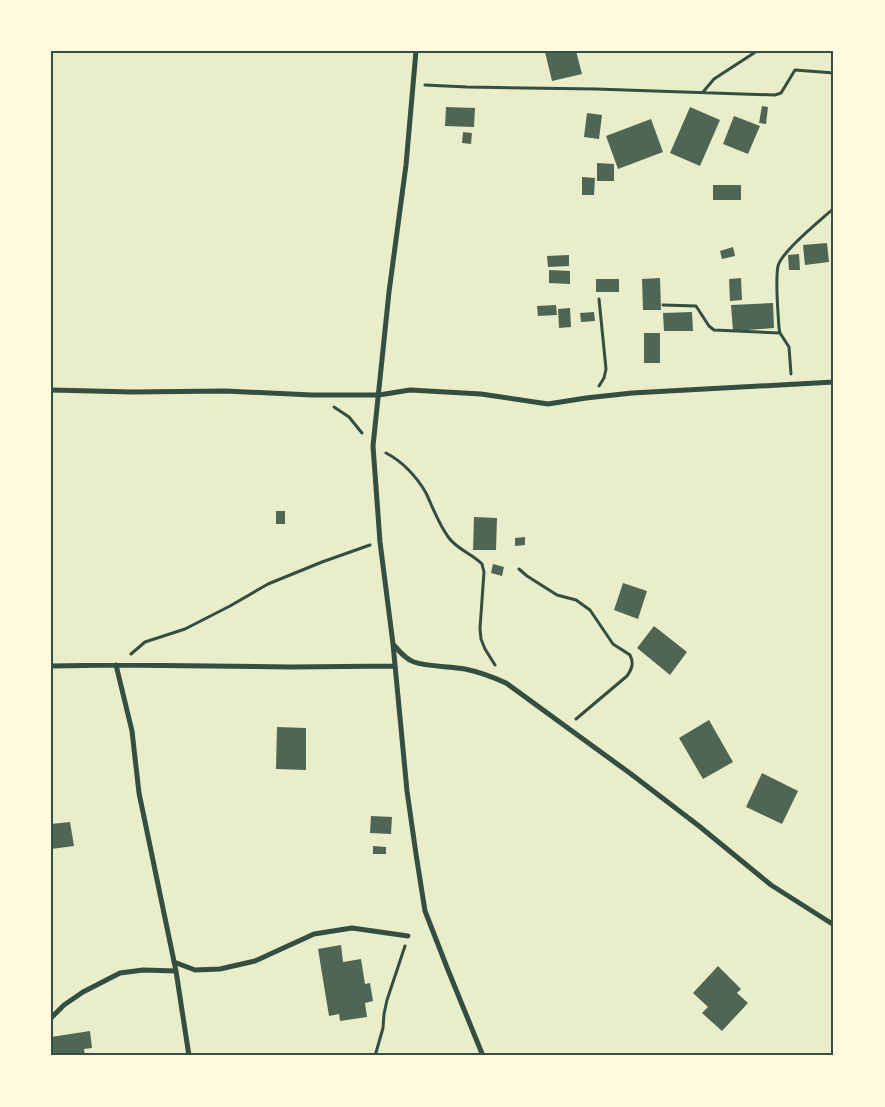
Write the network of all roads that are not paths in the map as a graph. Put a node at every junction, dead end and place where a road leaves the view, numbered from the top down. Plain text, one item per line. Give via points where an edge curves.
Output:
1 (416, 51) edge
2 (834, 382) edge
3 (51, 390) edge
4 (379, 395) junction
5 (393, 644) junction
6 (116, 665) junction
7 (51, 666) edge
8 (395, 666) junction
9 (834, 925) edge
10 (408, 936) road end
11 (174, 962) junction
12 (176, 971) junction
13 (51, 1018) edge
14 (189, 1056) edge
15 (483, 1056) edge

1 - 4 street
2 - 4 street via 679,390 548,404 435,391 410,390
3 - 4 street
4 - 5 street via 373,446 380,542
5 - 8 street
5 - 9 street via 414,662 465,669 506,683 631,774 771,885
6 - 7 street
6 - 8 street
6 - 11 street via 132,731 140,793
8 - 15 street via 407,791 426,910
10 - 11 street via 352,928 314,934 255,961 220,969 196,970
11 - 12 street
12 - 13 street via 120,973 83,992
12 - 14 street

